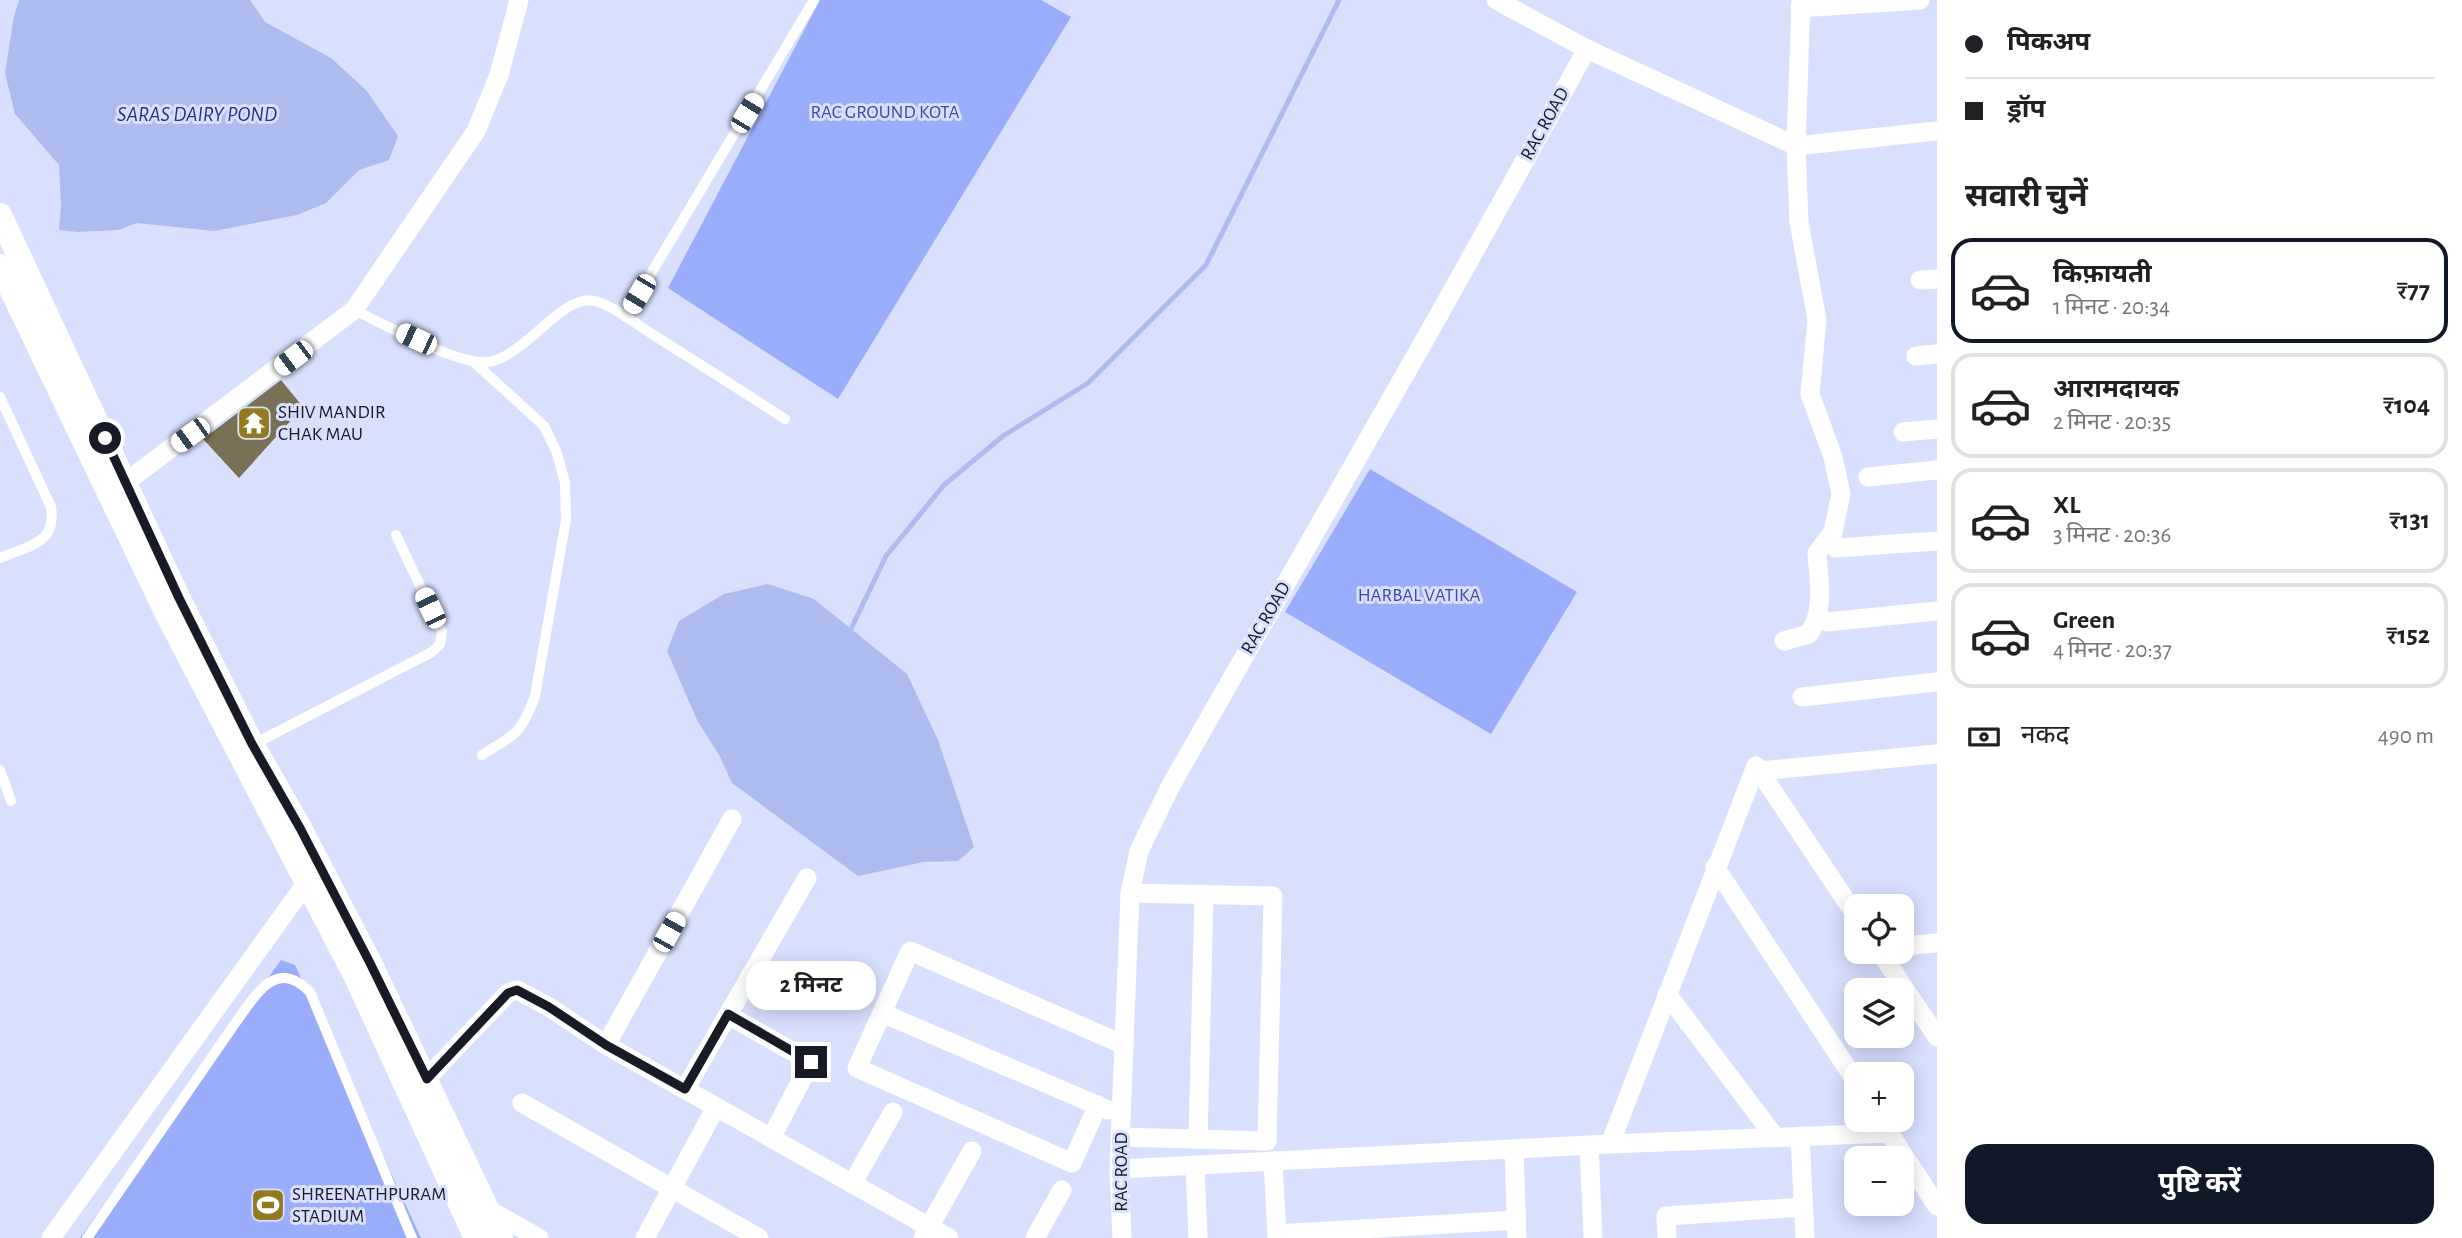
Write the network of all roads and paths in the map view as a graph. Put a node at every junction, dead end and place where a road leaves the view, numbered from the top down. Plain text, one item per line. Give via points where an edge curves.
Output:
1 (519, 0) edge
2 (814, 0) edge
3 (1496, 0) edge
4 (1920, 0) edge
5 (1801, 4) edge
6 (1587, 49) junction
7 (1937, 131) edge
8 (1796, 146) junction
9 (0, 215) edge
10 (9, 267) edge
11 (354, 310) junction
12 (625, 317) junction
13 (44, 332) junction
14 (1937, 354) edge
15 (1916, 356) dead end
16 (474, 362) junction
17 (0, 397) edge
18 (785, 419) dead end
19 (1937, 429) edge
20 (1903, 432) dead end
21 (1937, 470) edge
22 (1868, 477) dead end
23 (126, 482) junction
24 (396, 535) dead end
25 (1937, 541) edge
26 (1836, 548) dead end
27 (0, 558) edge
28 (1937, 611) edge
29 (1827, 622) dead end
30 (1784, 641) dead end
31 (1937, 682) edge
32 (1937, 689) edge
33 (1802, 697) dead end
34 (252, 744) junction
35 (1937, 754) edge
36 (482, 755) dead end
37 (0, 770) edge
38 (1760, 771) junction
39 (11, 801) dead end
40 (732, 819) dead end
41 (1716, 867) junction
42 (807, 878) dead end
43 (307, 882) junction
44 (1129, 892) junction
45 (1204, 894) junction
46 (1844, 897) edge
47 (1937, 943) edge
48 (1914, 945) edge
49 (1889, 964) edge
50 (1667, 994) junction
51 (882, 1013) junction
52 (728, 1014) junction
53 (1931, 1017) edge
54 (1937, 1037) edge
55 (606, 1045) junction
56 (1124, 1045) junction
57 (1844, 1063) edge
58 (427, 1079) junction
59 (685, 1089) junction
60 (522, 1103) dead end
61 (1098, 1105) junction
62 (716, 1107) junction
63 (893, 1112) dead end
64 (1121, 1117) junction
65 (1844, 1131) edge
66 (1889, 1132) edge
67 (1800, 1136) junction
68 (1120, 1137) junction
69 (1775, 1137) junction
70 (771, 1138) junction
71 (1198, 1139) junction
72 (1610, 1144) junction
73 (1589, 1145) junction
74 (1514, 1149) junction
75 (972, 1151) dead end
76 (1273, 1161) junction
77 (1195, 1165) junction
78 (1119, 1169) junction
79 (852, 1184) junction
80 (672, 1188) junction
81 (1062, 1190) dead end
82 (1937, 1206) edge
83 (1803, 1207) junction
84 (489, 1210) junction
85 (1517, 1229) edge
86 (925, 1233) edge
87 (1277, 1236) edge
88 (51, 1238) edge
89 (87, 1238) edge
90 (412, 1238) edge
91 (476, 1238) edge
92 (502, 1238) edge
93 (538, 1238) edge
94 (645, 1238) edge
95 (759, 1238) edge
96 (949, 1238) edge
97 (1035, 1238) edge
98 (1122, 1238) edge
99 (1198, 1238) edge
100 (1593, 1238) edge
101 (1667, 1238) edge
102 (1805, 1238) edge

1 - 11 street via 499,75 476,131
2 - 12 lane
3 - 6 street
4 - 5 street
5 - 8 street
6 - 8 street
6 - 44 street, RAC ROAD via 1170,787 1139,850
7 - 8 street
8 - 30 street via 1799,222 1817,320 1810,394 1841,494 1833,532 1817,554 1821,606 1816,623 1809,634
9 - 10 street
10 - 13 street
11 - 16 lane
11 - 23 street
12 - 16 lane via 595,301 575,303 504,358
12 - 18 lane
13 - 23 street
13 - 43 street via 168,616
14 - 15 street
16 - 36 lane via 544,426 560,463 566,508 535,696 518,732
17 - 27 lane via 51,508 53,523 48,535 38,542
19 - 20 street
21 - 22 street
23 - 34 street
24 - 34 lane via 442,632 440,644
25 - 26 street
28 - 29 street
31 - 32 street
31 - 33 street
34 - 58 street
35 - 38 street
37 - 39 lane
38 - 41 street via 1756,766
38 - 46 street
40 - 55 street
41 - 50 street
41 - 57 street
42 - 52 street
43 - 88 street
43 - 91 street
44 - 45 street
44 - 56 street, RAC ROAD
45 - 71 street
45 - 71 street via 1273,896 1268,1127 1267,1141
47 - 48 street
49 - 53 street
50 - 69 street
50 - 72 street
51 - 56 street via 910,951
51 - 61 street
51 - 61 street via 858,1068 1072,1163
52 - 59 street
52 - 70 street via 811,1062
53 - 54 street
55 - 58 street via 549,1007 512,990
55 - 59 street
56 - 64 street, RAC ROAD
58 - 84 street
59 - 62 street
60 - 80 street
61 - 64 street
62 - 70 street
62 - 80 street
63 - 79 street
64 - 68 street, RAC ROAD
65 - 67 street
66 - 82 street
67 - 69 street
67 - 83 street
68 - 71 street
68 - 78 street, RAC ROAD
69 - 72 street
70 - 79 street
72 - 73 street
73 - 74 street
73 - 100 street
74 - 76 street
74 - 85 street
75 - 86 street
76 - 77 street
76 - 87 street
77 - 78 street
77 - 99 street
78 - 98 street, RAC ROAD
79 - 86 street
80 - 94 street
80 - 95 street
81 - 97 street
83 - 101 street via 1665,1216
83 - 102 street
84 - 92 street
84 - 93 street
85 - 87 street
86 - 96 street
89 - 90 lane via 261,988 275,978 290,977 310,992

